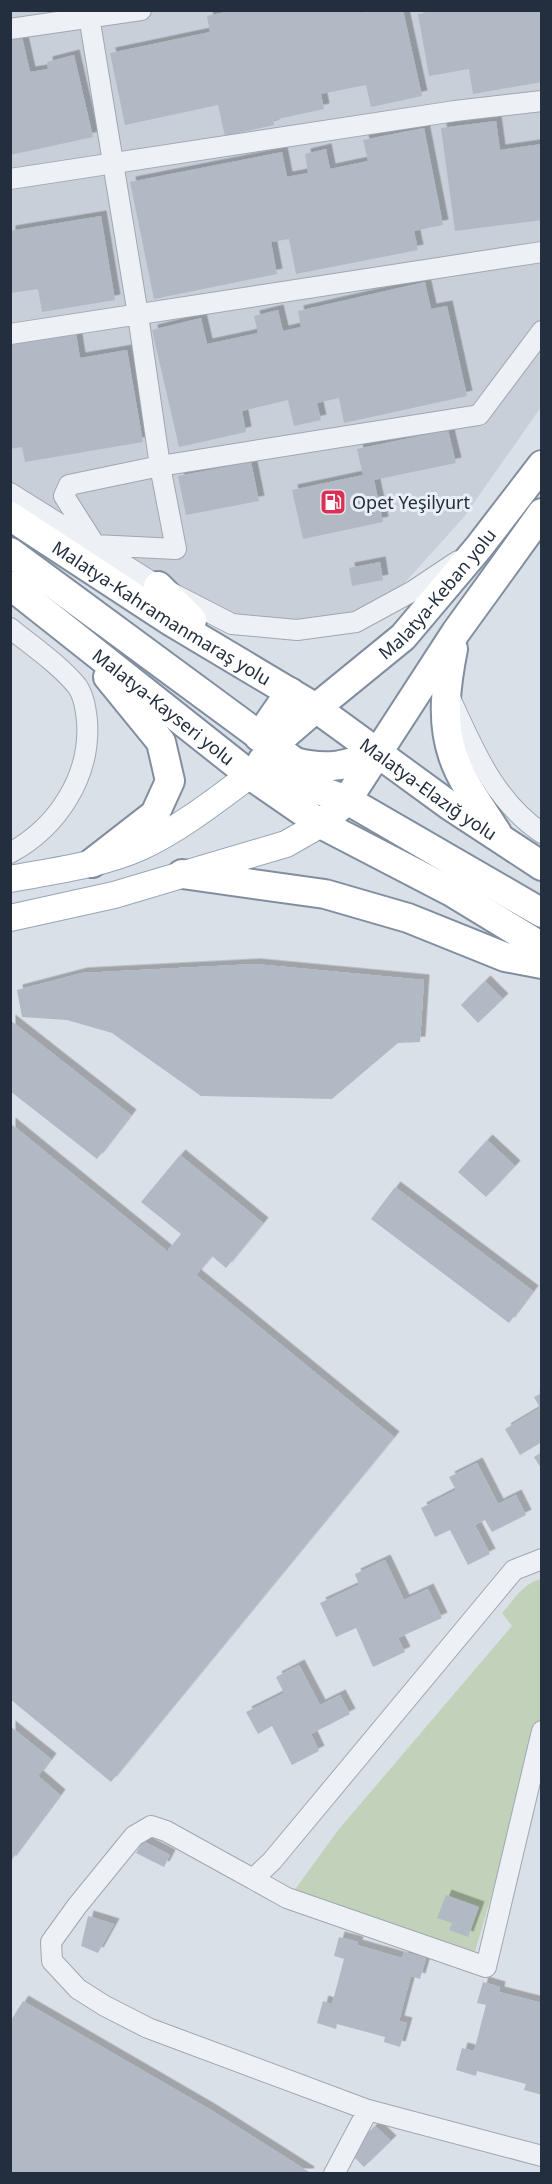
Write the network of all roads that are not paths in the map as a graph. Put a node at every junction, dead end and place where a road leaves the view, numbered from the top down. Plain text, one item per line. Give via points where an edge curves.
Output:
1 (141, 10) edge
2 (88, 14) edge
3 (10, 28) edge
4 (542, 101) edge
5 (113, 163) junction
6 (10, 179) edge
7 (542, 252) edge
8 (138, 315) junction
9 (542, 331) edge
10 (10, 334) edge
11 (542, 465) edge
12 (160, 466) junction
13 (10, 493) edge
14 (542, 513) edge
15 (10, 516) edge
16 (95, 545) junction
17 (479, 547) junction
18 (10, 552) edge
19 (10, 585) edge
20 (158, 586) junction
21 (10, 628) edge
22 (456, 632) junction
23 (72, 634) junction
24 (223, 651) junction
25 (445, 688) junction
26 (290, 692) junction
27 (316, 708) junction
28 (266, 742) junction
29 (378, 754) junction
30 (250, 776) junction
31 (356, 806) junction
32 (321, 824) junction
33 (542, 833) edge
34 (349, 838) junction
35 (503, 842) junction
36 (10, 853) edge
37 (92, 863) junction
38 (542, 866) edge
39 (182, 874) junction
40 (10, 879) edge
41 (542, 913) edge
42 (10, 918) edge
43 (542, 947) edge
44 (542, 964) edge
45 (542, 1559) edge
46 (542, 1731) edge
47 (253, 1879) junction
48 (368, 2110) junction
49 (542, 2156) edge
50 (334, 2174) edge

1 - 2 street
2 - 3 street
2 - 5 street
4 - 5 street
5 - 6 street
5 - 8 street
7 - 8 street
8 - 10 street
8 - 12 street
9 - 12 street via 479,415
11 - 17 highway, Malatya-Keban yolu
12 - 16 street via 69,485 64,496
12 - 16 street via 176,549
13 - 16 street
14 - 22 highway, Malatya-Keban yolu
15 - 24 highway, Malatya-Kahramanmaraş yolu
16 - 20 street
17 - 20 street via 413,591 356,622 297,630 232,624
17 - 27 highway, Malatya-Keban yolu via 403,637
18 - 28 highway
19 - 23 highway, Malatya-Kayseri yolu
20 - 24 highway
21 - 36 street via 78,687 88,734 82,770 67,803 42,830
22 - 25 highway
22 - 29 highway, Malatya-Keban yolu
23 - 30 highway, Malatya-Kayseri yolu
23 - 37 highway via 161,742 171,781 155,814
24 - 26 highway, Malatya-Kahramanmaraş yolu
25 - 33 street via 493,785 528,824
25 - 35 highway via 453,756
26 - 27 highway, Malatya-Kahramanmaraş yolu
26 - 28 highway
27 - 28 highway, Malatya-Keban yolu
27 - 29 highway, Malatya-Elazığ yolu
28 - 29 highway via 295,762 316,768 338,767
28 - 30 highway
29 - 31 highway, Malatya-Keban yolu
29 - 35 highway, Malatya-Elazığ yolu
30 - 31 highway via 296,782
30 - 32 highway, Malatya-Kayseri yolu
30 - 37 main road via 150,842
31 - 32 highway
31 - 34 highway
31 - 41 highway
32 - 34 highway
32 - 39 main road via 286,844
34 - 43 highway via 452,892
35 - 38 highway, Malatya-Elazığ yolu
37 - 40 main road
39 - 42 main road via 114,895
39 - 44 highway via 325,894 408,918 505,957
45 - 47 street via 514,1570
46 - 47 street via 486,1967 287,1899
47 - 48 street via 151,1826 134,1836 77,1906 51,1942 52,1961 78,1989 148,2028
48 - 49 street
48 - 50 street

